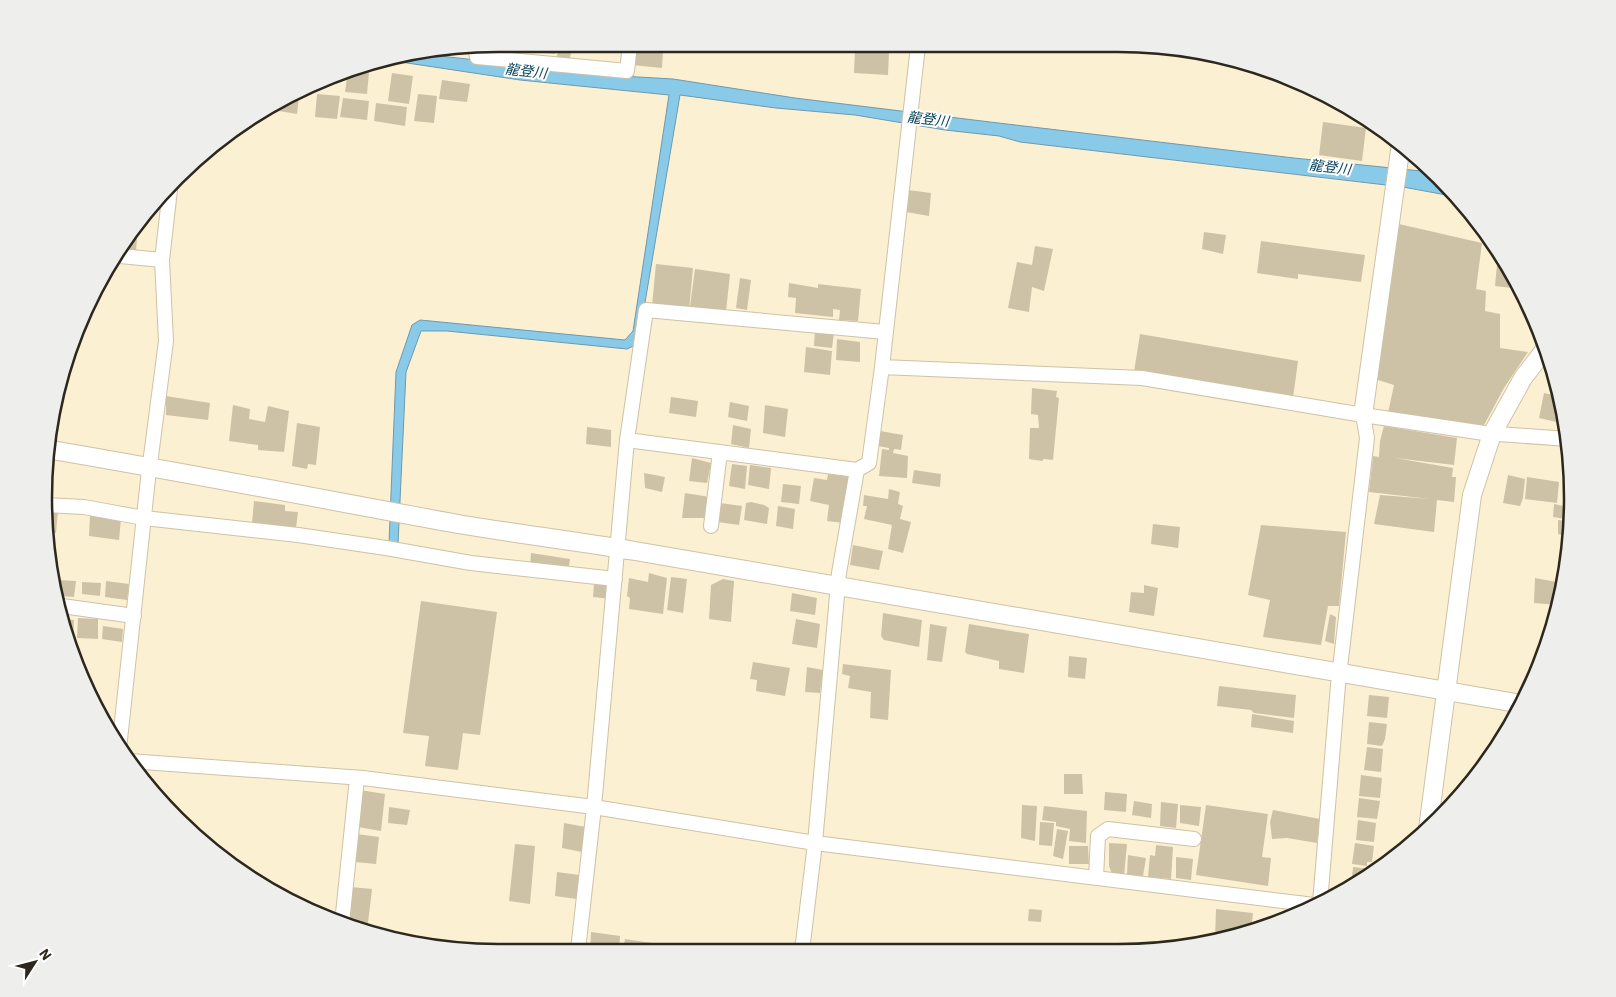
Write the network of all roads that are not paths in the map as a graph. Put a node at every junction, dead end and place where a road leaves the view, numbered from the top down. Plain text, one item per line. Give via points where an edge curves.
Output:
1 (629, 52) edge
2 (917, 52) edge
3 (477, 53) edge
4 (1400, 153) edge
5 (169, 198) edge
6 (125, 256) edge
7 (162, 260) junction
8 (885, 332) junction
9 (1540, 356) edge
10 (882, 367) junction
11 (1363, 415) junction
12 (1492, 434) junction
13 (1560, 438) edge
14 (627, 440) junction
15 (55, 450) edge
16 (720, 452) junction
17 (150, 466) junction
18 (857, 470) junction
19 (52, 505) edge
20 (144, 518) junction
21 (711, 526) dead end
22 (617, 548) junction
23 (615, 579) junction
24 (838, 586) junction
25 (66, 607) edge
26 (134, 616) junction
27 (1340, 672) junction
28 (1447, 691) junction
29 (1514, 703) edge
30 (121, 735) edge
31 (139, 762) edge
32 (356, 778) junction
33 (594, 807) junction
34 (1430, 817) edge
35 (1194, 839) dead end
36 (815, 843) junction
37 (1096, 878) junction
38 (1321, 896) edge
39 (1304, 904) edge
40 (343, 916) edge
41 (579, 944) edge
42 (803, 944) edge

1 - 3 street via 627,71 477,57
2 - 8 street
4 - 11 street
5 - 7 street
6 - 7 street
7 - 17 street via 166,341
8 - 10 street
8 - 14 street via 646,310
9 - 12 street via 1523,378
10 - 11 street via 1142,378
10 - 18 street via 869,463
11 - 12 street
11 - 27 street via 1367,438
12 - 13 street
12 - 28 street via 1472,495
14 - 16 street
14 - 22 street
15 - 17 street
16 - 18 street
16 - 21 street
17 - 20 street
17 - 22 street via 460,524
18 - 24 street
19 - 20 street via 84,507
20 - 23 street via 298,535 471,563
20 - 26 street
22 - 23 street
22 - 24 street
23 - 33 street
24 - 27 street
24 - 36 street
25 - 26 street
26 - 30 street
27 - 28 street
27 - 38 street
28 - 29 street
28 - 34 street
31 - 32 street
32 - 33 street
32 - 40 street
33 - 36 street
33 - 41 street
35 - 37 street via 1108,829 1098,836
36 - 37 street
36 - 42 street
37 - 39 street

